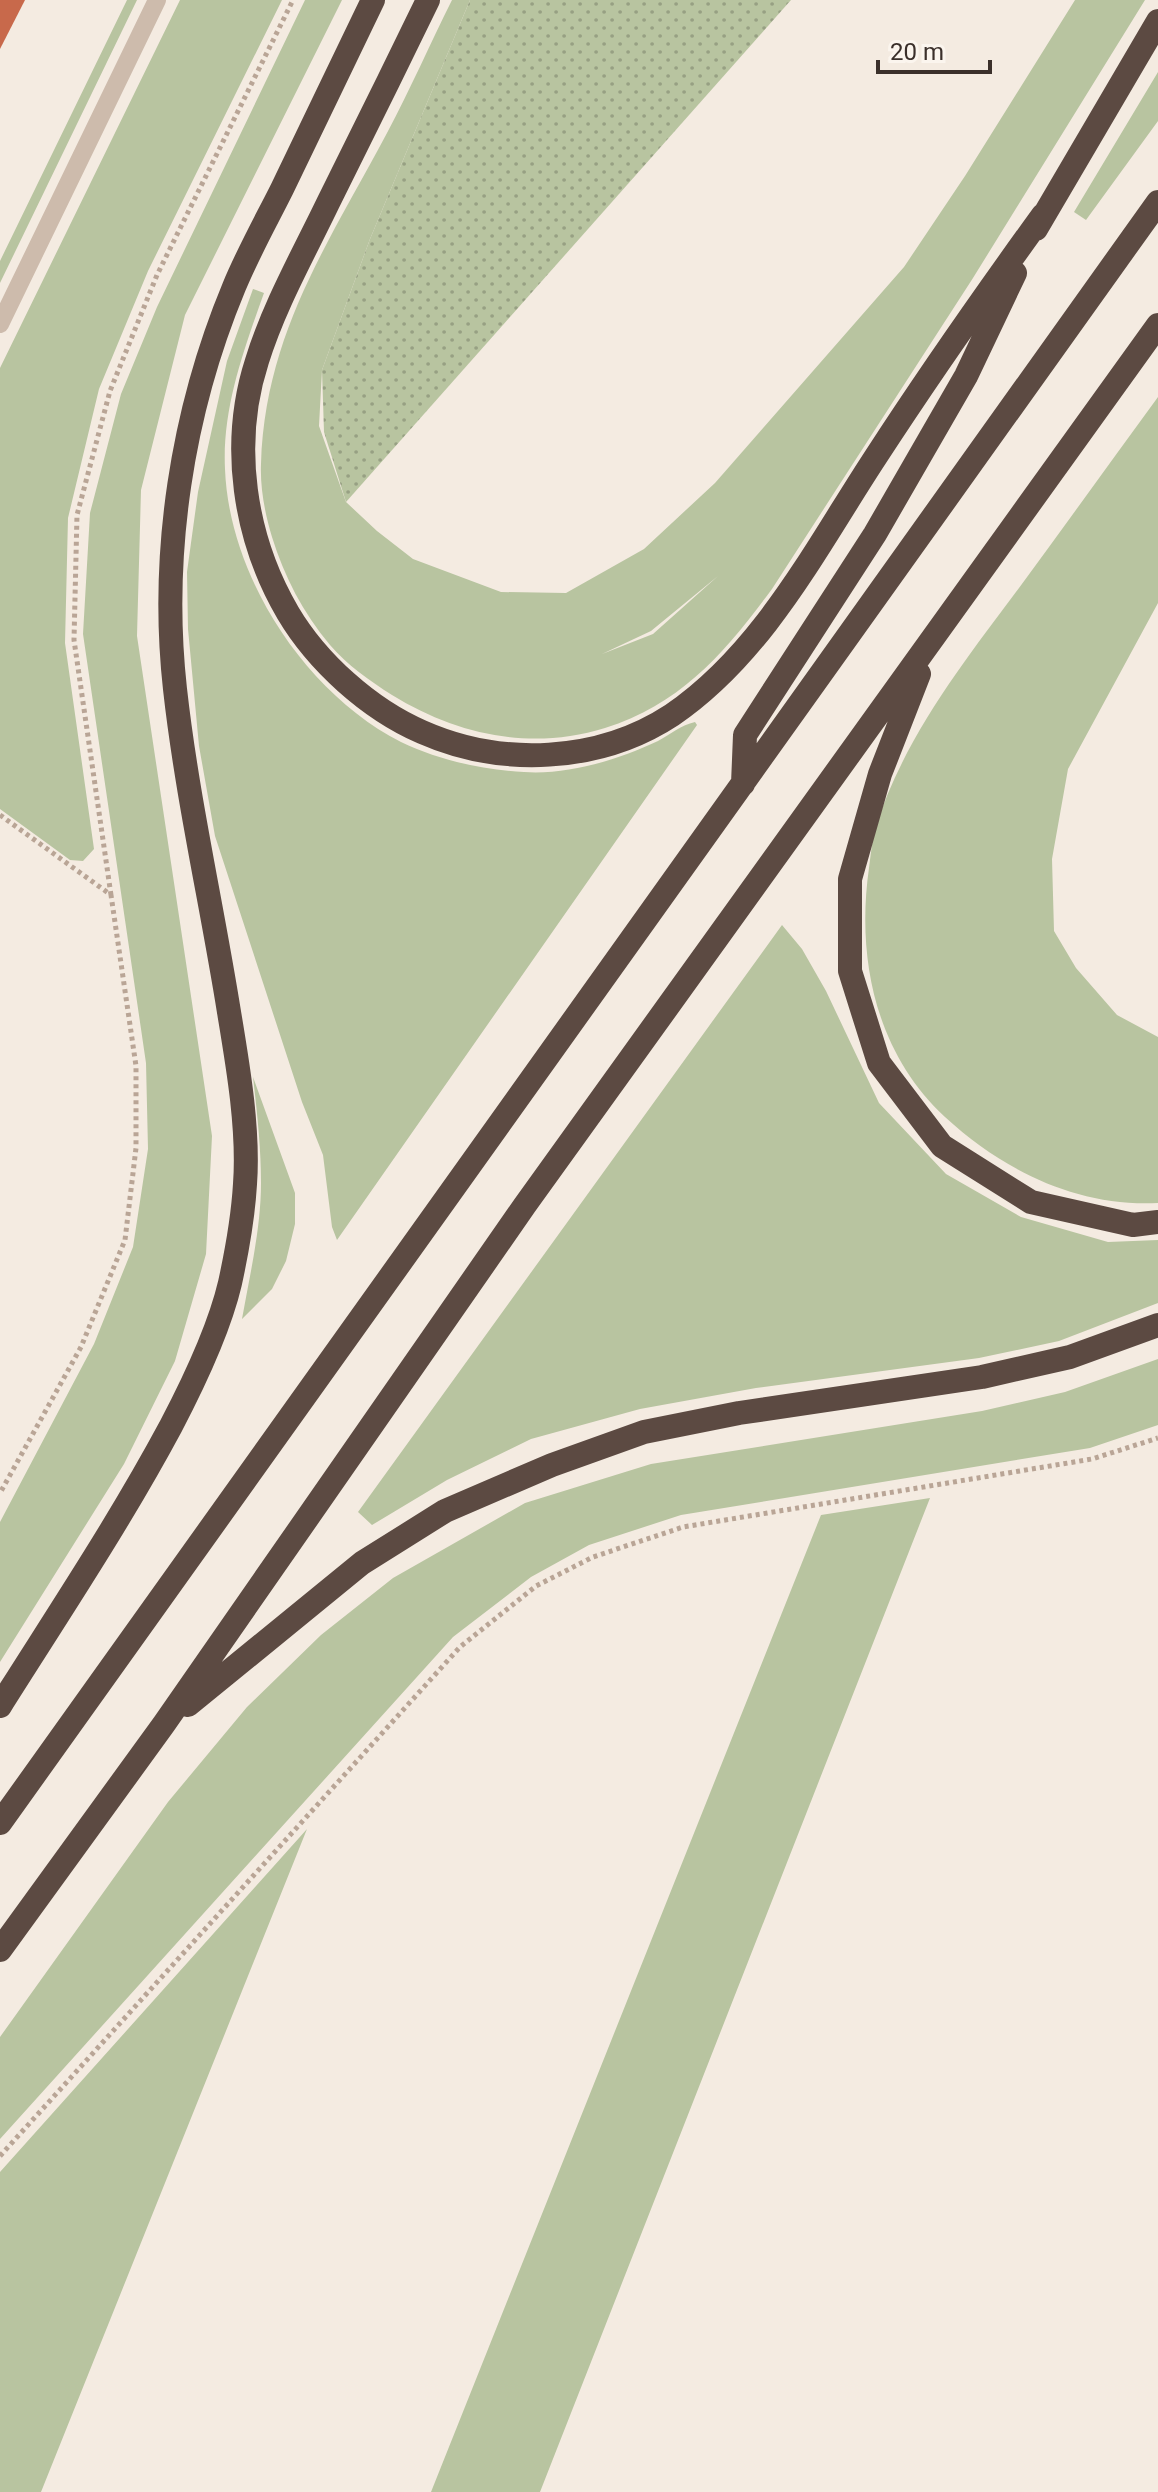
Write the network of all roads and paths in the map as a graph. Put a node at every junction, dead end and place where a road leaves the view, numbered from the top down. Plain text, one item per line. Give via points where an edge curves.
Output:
1 (157, 0) edge
2 (293, 0) edge
3 (373, 0) edge
4 (428, 0) edge
5 (1158, 21) edge
6 (1158, 202) edge
7 (1043, 215) junction
8 (0, 324) edge
9 (1158, 325) edge
10 (931, 642) junction
11 (743, 784) junction
12 (0, 815) edge
13 (111, 895) junction
14 (1158, 1222) edge
15 (1158, 1325) edge
16 (1158, 1438) edge
17 (0, 1493) edge
18 (0, 1706) edge
19 (164, 1724) junction
20 (0, 1823) edge
21 (0, 1950) edge
22 (0, 2156) edge

1 - 8 lane
2 - 13 path via 157,275 110,391 77,515 74,640
3 - 18 highway via 234,286 193,416 180,486 172,559 175,687 241,1083 246,1180 229,1289 194,1381 143,1478
4 - 7 highway via 281,299 256,363 246,408 243,462 259,551 299,633 371,702 425,734 483,751 521,756 567,753 623,739 669,717 703,691 730,668 774,613 944,352
5 - 7 highway
6 - 11 highway
7 - 11 highway via 959,388 875,534 745,735
9 - 10 highway
10 - 14 highway via 880,774 850,879 850,971 879,1063 942,1146 1031,1202 1133,1225
10 - 19 highway via 525,1205
11 - 20 highway
12 - 13 path
13 - 17 path via 136,1066 136,1148 125,1240 81,1347
15 - 19 highway via 1041,1364 644,1432 552,1465 445,1511 362,1563
16 - 22 path via 1092,1459 683,1527 593,1557 536,1586 460,1647
19 - 21 highway

